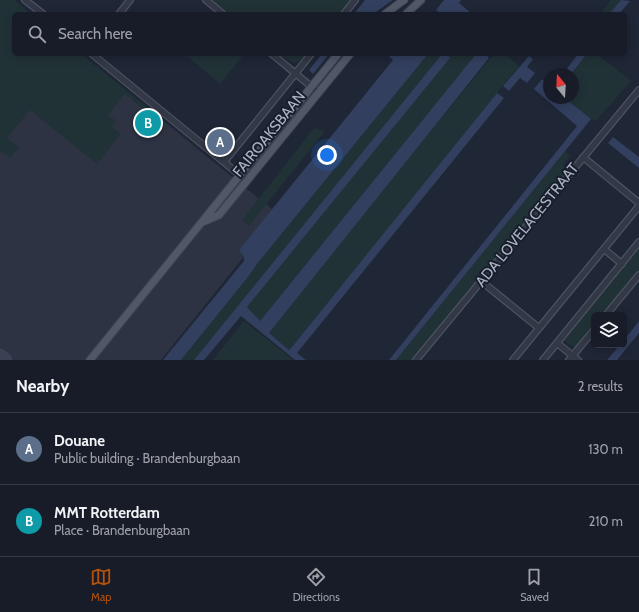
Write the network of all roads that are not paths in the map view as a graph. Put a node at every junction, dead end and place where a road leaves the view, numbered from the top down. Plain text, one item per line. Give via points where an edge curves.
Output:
1 (25, 0) edge
2 (130, 0) edge
3 (206, 0) edge
4 (355, 0) edge
5 (404, 0) edge
6 (421, 0) edge
7 (40, 12) edge
8 (121, 12) edge
9 (221, 12) edge
10 (346, 12) edge
11 (388, 12) edge
12 (408, 12) edge
13 (94, 56) edge
14 (274, 56) edge
15 (309, 56) edge
16 (336, 56) edge
17 (348, 56) edge
18 (295, 73) junction
19 (312, 87) junction
20 (639, 90) edge
21 (319, 93) junction
22 (583, 157) junction
23 (224, 162) junction
24 (240, 175) junction
25 (247, 181) junction
26 (639, 203) edge
27 (639, 206) edge
28 (201, 223) junction
29 (639, 242) edge
30 (604, 249) junction
31 (622, 264) junction
32 (639, 275) edge
33 (482, 280) junction
34 (608, 312) edge
35 (539, 328) junction
36 (591, 334) edge
37 (557, 343) junction
38 (571, 358) edge
39 (90, 360) edge
40 (416, 360) edge
41 (513, 360) edge
42 (543, 360) edge
43 (578, 360) edge

1 - 7 street
2 - 8 street
3 - 9 street
4 - 10 street
5 - 11 main road
6 - 12 main road
13 - 23 street
14 - 18 street
15 - 18 street
16 - 19 main road, FAIROAKSBAAN
17 - 21 main road, FAIROAKSBAAN
18 - 19 street
18 - 23 street
19 - 21 street
19 - 24 main road, FAIROAKSBAAN
20 - 22 street, ADA LOVELACESTRAAT
21 - 25 main road, FAIROAKSBAAN
22 - 26 street
22 - 33 street, ADA LOVELACESTRAAT
23 - 24 street
24 - 25 street
24 - 28 main road, FAIROAKSBAAN
25 - 28 main road, FAIROAKSBAAN via 219,215
27 - 30 street
28 - 39 main road, FAIROAKSBAAN
29 - 31 street
30 - 31 street
30 - 35 street
31 - 37 street
32 - 34 street
33 - 35 street
33 - 40 street, ADA LOVELACESTRAAT
35 - 41 street
36 - 38 street
37 - 38 street
37 - 42 street
38 - 43 street

